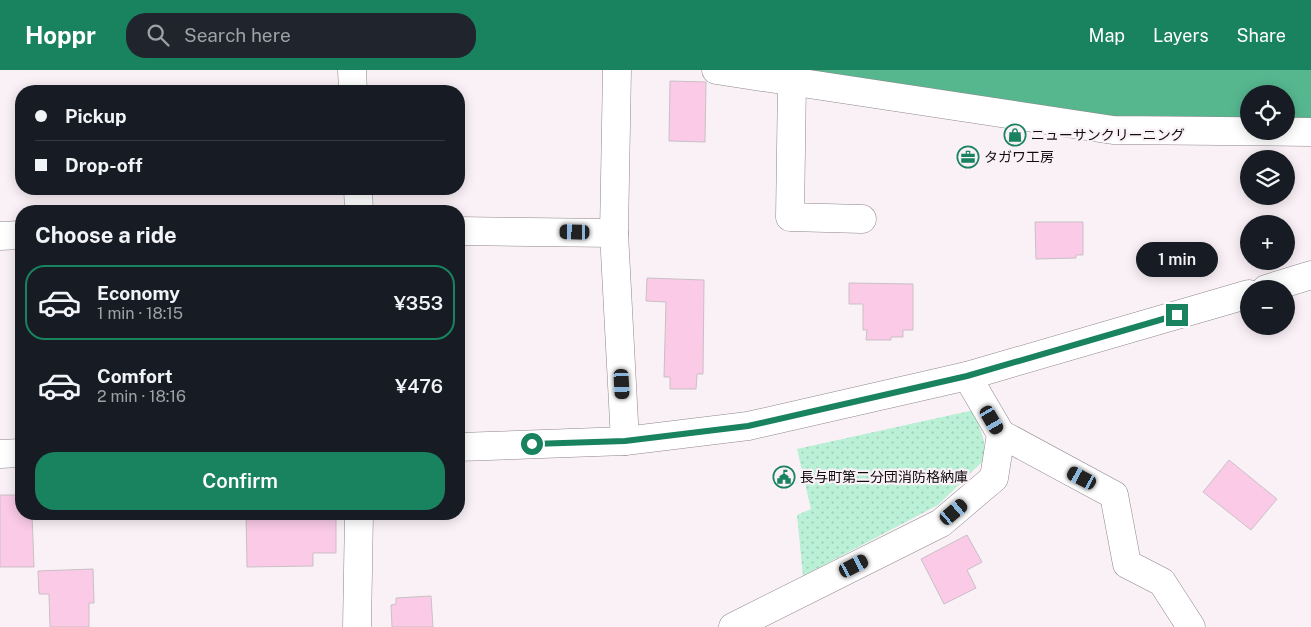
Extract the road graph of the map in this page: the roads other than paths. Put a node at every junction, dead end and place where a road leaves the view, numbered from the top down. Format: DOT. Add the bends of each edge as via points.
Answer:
graph roads {
  1 [pos="352,70"];
  2 [pos="617,70"];
  3 [pos="716,70"];
  4 [pos="792,82"];
  5 [pos="353,85"];
  6 [pos="1311,132"];
  7 [pos="862,218"];
  8 [pos="465,231"];
  9 [pos="614,233"];
  10 [pos="0,236"];
  11 [pos="15,236"];
  12 [pos="1311,275"];
  13 [pos="1295,280"];
  14 [pos="1240,297"];
  15 [pos="967,376"];
  16 [pos="1001,434"];
  17 [pos="625,441"];
  18 [pos="465,446"];
  19 [pos="15,453"];
  20 [pos="0,454"];
  21 [pos="359,520"];
  22 [pos="357,627"];
  23 [pos="733,627"];
  24 [pos="1191,627"];
  1 -- 5 [label="street"];
  2 -- 9 [label="street"];
  3 -- 4 [label="street"];
  4 -- 6 [label="street" via="1114,130"];
  4 -- 7 [label="street" via="790,217"];
  8 -- 9 [label="street"];
  9 -- 17 [label="street"];
  10 -- 11 [label="street"];
  12 -- 13 [label="street"];
  14 -- 15 [label="street"];
  15 -- 16 [label="street"];
  15 -- 17 [label="street" via="748,426"];
  16 -- 23 [label="street" via="994,478 941,523"];
  16 -- 24 [label="street" via="1114,495 1127,564 1162,582"];
  17 -- 18 [label="street"];
  19 -- 20 [label="street"];
  21 -- 22 [label="street"];
}
